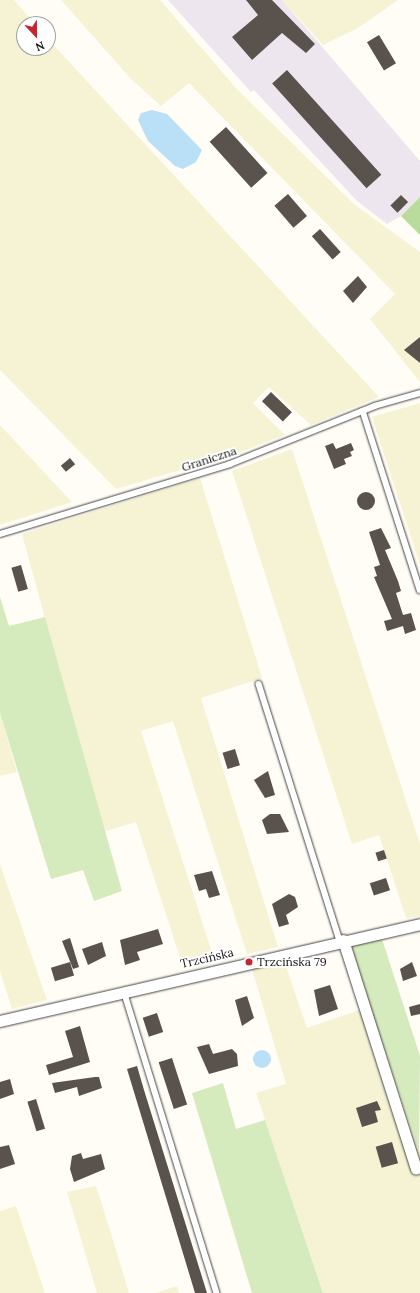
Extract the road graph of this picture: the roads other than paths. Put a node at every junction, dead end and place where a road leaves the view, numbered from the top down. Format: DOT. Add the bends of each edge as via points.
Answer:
graph roads {
  1 [pos="420,393"];
  2 [pos="362,411"];
  3 [pos="0,534"];
  4 [pos="420,590"];
  5 [pos="259,684"];
  6 [pos="420,924"];
  7 [pos="342,940"];
  8 [pos="124,991"];
  9 [pos="0,1021"];
  10 [pos="416,1169"];
  11 [pos="217,1293"];
  1 -- 2 [label="lane, Graniczna"];
  2 -- 3 [label="lane, Graniczna" via="230,464"];
  2 -- 4 [label="lane"];
  5 -- 7 [label="lane"];
  6 -- 7 [label="street, Trzcińska"];
  7 -- 8 [label="street, Trzcińska"];
  7 -- 10 [label="street"];
  8 -- 9 [label="street, Trzcińska"];
  8 -- 11 [label="lane"];
}
